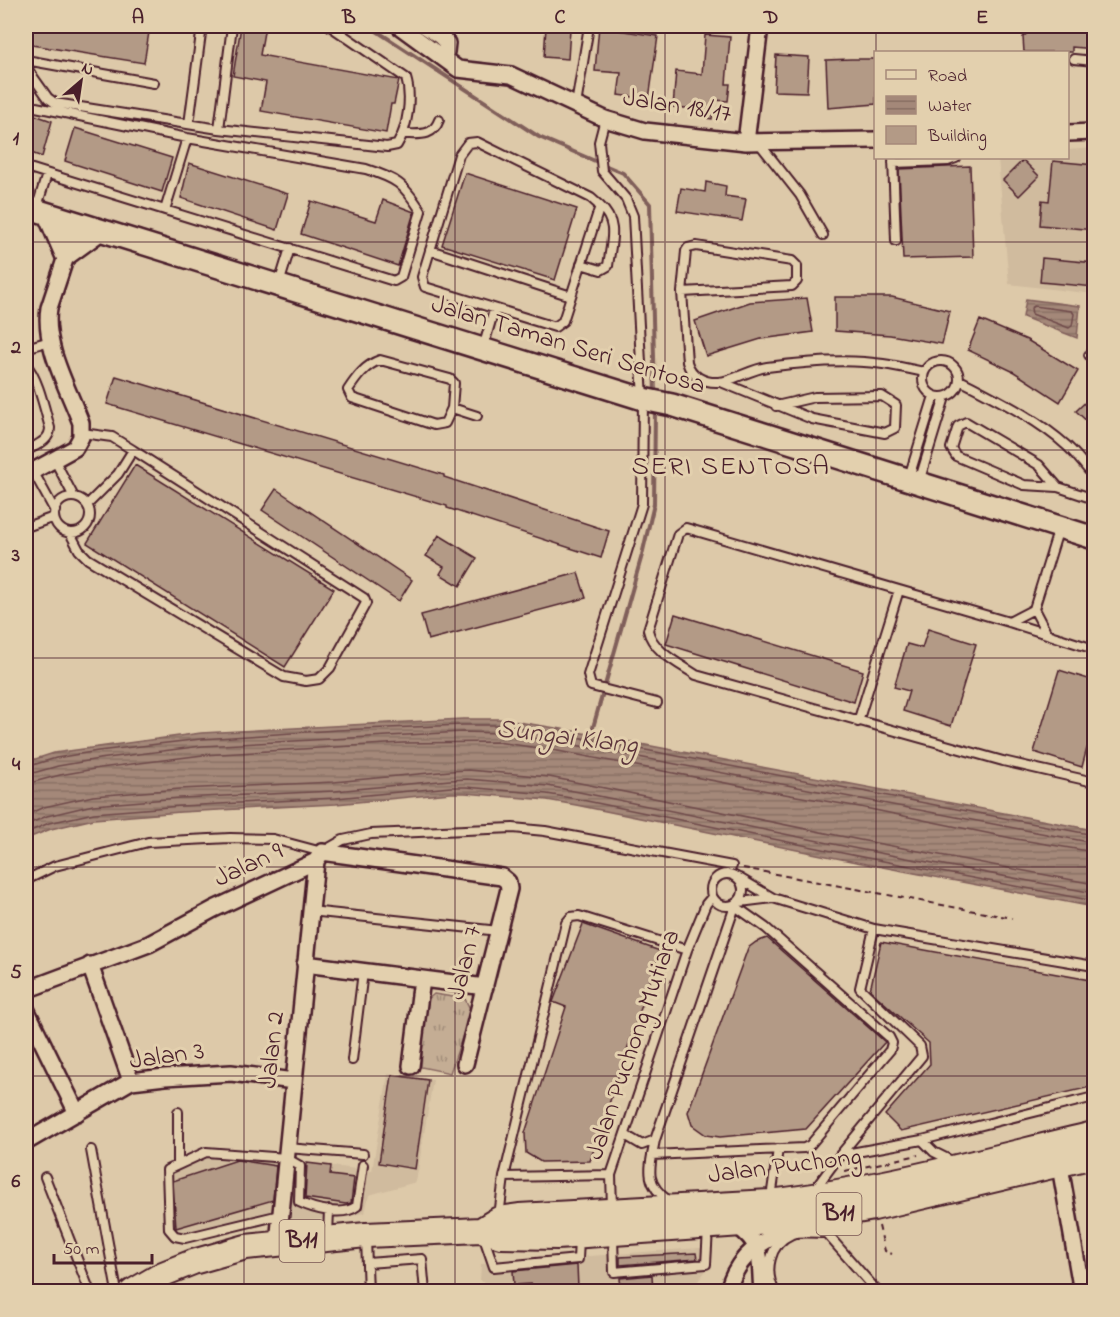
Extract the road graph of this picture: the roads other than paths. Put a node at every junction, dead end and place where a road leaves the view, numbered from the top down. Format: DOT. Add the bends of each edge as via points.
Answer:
graph roads {
  1 [pos="202,26"];
  2 [pos="232,26"];
  3 [pos="330,26"];
  4 [pos="399,26"];
  5 [pos="425,26"];
  6 [pos="589,26"];
  7 [pos="760,26"];
  8 [pos="1074,58"];
  9 [pos="445,59"];
  10 [pos="26,60"];
  11 [pos="1095,61"];
  12 [pos="26,67"];
  13 [pos="154,83"];
  14 [pos="26,105"];
  15 [pos="576,105"];
  16 [pos="605,119"];
  17 [pos="439,120"];
  18 [pos="189,124"];
  19 [pos="219,129"];
  20 [pos="1095,132"];
  21 [pos="404,134"];
  22 [pos="1069,134"];
  23 [pos="187,138"];
  24 [pos="874,140"];
  25 [pos="752,142"];
  26 [pos="953,159"];
  27 [pos="893,160"];
  28 [pos="26,167"];
  29 [pos="47,174"];
  30 [pos="600,206"];
  31 [pos="165,210"];
  32 [pos="37,211"];
  33 [pos="77,223"];
  34 [pos="99,230"];
  35 [pos="823,235"];
  36 [pos="896,241"];
  37 [pos="290,248"];
  38 [pos="430,250"];
  39 [pos="66,254"];
  40 [pos="581,264"];
  41 [pos="278,286"];
  42 [pos="682,292"];
  43 [pos="571,296"];
  44 [pos="494,310"];
  45 [pos="50,341"];
  46 [pos="26,348"];
  47 [pos="482,349"];
  48 [pos="26,365"];
  49 [pos="924,372"];
  50 [pos="960,380"];
  51 [pos="721,382"];
  52 [pos="934,396"];
  53 [pos="945,397"];
  54 [pos="643,399"];
  55 [pos="776,406"];
  56 [pos="452,408"];
  57 [pos="477,416"];
  58 [pos="81,433"];
  59 [pos="133,450"];
  60 [pos="26,451"];
  61 [pos="54,459"];
  62 [pos="29,473"];
  63 [pos="1095,477"];
  64 [pos="913,482"];
  65 [pos="1058,487"];
  66 [pos="74,497"];
  67 [pos="1095,499"];
  68 [pos="87,505"];
  69 [pos="54,514"];
  70 [pos="1060,527"];
  71 [pos="26,528"];
  72 [pos="69,533"];
  73 [pos="1095,538"];
  74 [pos="899,590"];
  75 [pos="1034,609"];
  76 [pos="1009,622"];
  77 [pos="1047,634"];
  78 [pos="1095,649"];
  79 [pos="657,703"];
  80 [pos="858,722"];
  81 [pos="1095,782"];
  82 [pos="319,856"];
  83 [pos="732,866"];
  84 [pos="502,877"];
  85 [pos="739,878"];
  86 [pos="26,880"];
  87 [pos="712,897"];
  88 [pos="773,898"];
  89 [pos="737,904"];
  90 [pos="310,911"];
  91 [pos="874,929"];
  92 [pos="499,931"];
  93 [pos="687,950"];
  94 [pos="305,964"];
  95 [pos="90,965"];
  96 [pos="1095,966"];
  97 [pos="363,972"];
  98 [pos="422,979"];
  99 [pos="485,987"];
  100 [pos="26,990"];
  101 [pos="26,1009"];
  102 [pos="352,1060"];
  103 [pos="465,1064"];
  104 [pos="411,1066"];
  105 [pos="294,1081"];
  106 [pos="131,1082"];
  107 [pos="1095,1097"];
  108 [pos="178,1112"];
  109 [pos="77,1113"];
  110 [pos="1095,1134"];
  111 [pos="625,1136"];
  112 [pos="655,1140"];
  113 [pos="922,1140"];
  114 [pos="26,1142"];
  115 [pos="778,1149"];
  116 [pos="91,1150"];
  117 [pos="286,1153"];
  118 [pos="1058,1153"];
  119 [pos="363,1154"];
  120 [pos="652,1155"];
  121 [pos="840,1155"];
  122 [pos="1095,1156"];
  123 [pos="178,1165"];
  124 [pos="363,1165"];
  125 [pos="961,1165"];
  126 [pos="611,1174"];
  127 [pos="45,1177"];
  128 [pos="504,1177"];
  129 [pos="770,1202"];
  130 [pos="678,1207"];
  131 [pos="329,1210"];
  132 [pos="280,1215"];
  133 [pos="818,1217"];
  134 [pos="612,1222"];
  135 [pos="490,1224"];
  136 [pos="737,1226"];
  137 [pos="709,1227"];
  138 [pos="366,1235"];
  139 [pos="579,1236"];
  140 [pos="328,1238"];
  141 [pos="278,1243"];
  142 [pos="757,1245"];
  143 [pos="367,1263"];
  144 [pos="767,1288"];
  145 [pos="90,1292"];
  146 [pos="117,1292"];
  147 [pos="132,1292"];
  148 [pos="368,1292"];
  149 [pos="425,1292"];
  150 [pos="728,1292"];
  151 [pos="878,1292"];
  152 [pos="1082,1292"];
  1 -- 18 [label="lane"];
  2 -- 19 [label="lane"];
  3 -- 21 [label="lane" via="406,78 409,88"];
  4 -- 9 [label="street, Jalan 18/17"];
  5 -- 9 [label="street" via="447,43"];
  6 -- 15 [label="lane"];
  7 -- 25 [label="street"];
  8 -- 11 [label="lane"];
  9 -- 15 [label="street, Jalan 18/17" via="458,69 511,75"];
  10 -- 13 [label="lane"];
  12 -- 18 [label="lane" via="54,103"];
  14 -- 23 [label="lane"];
  15 -- 16 [label="street, Jalan 18/17"];
  16 -- 25 [label="street, Jalan 18/17" via="653,132"];
  16 -- 54 [label="lane" via="599,150 602,171 626,200 633,216"];
  17 -- 21 [label="lane" via="429,133"];
  18 -- 19 [label="lane"];
  19 -- 21 [label="lane" via="387,147 397,145"];
  20 -- 22 [label="street"];
  23 -- 31 [label="lane"];
  23 -- 37 [label="lane" via="366,169 394,178 421,211 400,276 394,281"];
  24 -- 25 [label="street, Jalan 18/17"];
  25 -- 35 [label="lane" via="800,195"];
  26 -- 27 [label="lane"];
  27 -- 36 [label="lane"];
  28 -- 29 [label="lane"];
  29 -- 31 [label="lane"];
  29 -- 32 [label="lane"];
  30 -- 38 [label="lane" via="477,142 468,143 459,155"];
  30 -- 40 [label="lane"];
  30 -- 40 [label="lane" via="613,223 608,266 601,270"];
  31 -- 37 [label="lane"];
  32 -- 33 [label="main road, Jalan Taman Seri Sentosa"];
  32 -- 39 [label="main road"];
  33 -- 34 [label="main road, Jalan Taman Seri Sentosa"];
  33 -- 39 [label="street"];
  34 -- 39 [label="main road"];
  34 -- 41 [label="main road, Jalan Taman Seri Sentosa"];
  37 -- 41 [label="lane"];
  38 -- 43 [label="lane"];
  38 -- 44 [label="lane" via="422,277 425,287"];
  39 -- 45 [label="street" via="49,308"];
  40 -- 43 [label="lane"];
  41 -- 47 [label="main road, Jalan Taman Seri Sentosa"];
  42 -- 42 [label="lane" via="686,251 696,246 792,261 797,266 797,281 792,286"];
  42 -- 51 [label="lane" via="689,370 706,381"];
  43 -- 44 [label="lane" via="563,321 555,327"];
  44 -- 47 [label="lane"];
  45 -- 46 [label="lane"];
  45 -- 58 [label="street" via="81,423"];
  47 -- 54 [label="main road, Jalan Taman Seri Sentosa"];
  48 -- 60 [label="lane" via="36,382 50,428 46,439"];
  49 -- 50 [label="lane" via="933,362 943,360 955,366"];
  49 -- 51 [label="lane" via="881,363 795,364 756,369"];
  49 -- 52 [label="lane" via="925,387"];
  50 -- 53 [label="lane" via="954,392"];
  50 -- 63 [label="lane" via="1050,433"];
  51 -- 55 [label="lane"];
  52 -- 53 [label="lane"];
  52 -- 64 [label="lane"];
  53 -- 64 [label="lane"];
  54 -- 64 [label="main road, Jalan Taman Seri Sentosa"];
  54 -- 79 [label="lane" via="642,504 588,675 591,686"];
  55 -- 55 [label="lane" via="812,419 885,434 895,428 896,405 882,396 815,397"];
  56 -- 56 [label="lane" via="445,423 434,424 352,398 348,390 356,378 380,360 450,379 454,383"];
  56 -- 57 [label="lane"];
  58 -- 59 [label="lane" via="112,437"];
  58 -- 61 [label="street" via="75,448"];
  59 -- 68 [label="lane" via="118,474"];
  59 -- 72 [label="lane" via="364,598 363,611 330,668 319,679 284,677 88,559"];
  61 -- 62 [label="street"];
  61 -- 66 [label="lane"];
  62 -- 69 [label="lane"];
  64 -- 70 [label="main road, Jalan Taman Seri Sentosa"];
  65 -- 65 [label="lane" via="1024,485 956,456 951,448 958,426 966,422 1039,465"];
  65 -- 67 [label="lane"];
  66 -- 68 [label="lane"];
  66 -- 69 [label="lane" via="61,501"];
  68 -- 72 [label="lane" via="90,516 86,527"];
  69 -- 71 [label="lane"];
  69 -- 72 [label="lane" via="59,527"];
  70 -- 73 [label="main road, Jalan Taman Seri Sentosa"];
  70 -- 75 [label="lane"];
  74 -- 76 [label="lane"];
  74 -- 80 [label="lane"];
  74 -- 80 [label="lane" via="686,528 678,534 648,630 657,647 696,675"];
  75 -- 76 [label="lane"];
  75 -- 77 [label="lane"];
  76 -- 77 [label="lane"];
  77 -- 78 [label="lane"];
  80 -- 81 [label="lane"];
  82 -- 83 [label="lane" via="343,840 371,834 513,828"];
  82 -- 84 [label="street, Jalan 9"];
  82 -- 86 [label="lane" via="273,839 148,842 55,866"];
  82 -- 90 [label="street, Jalan 2"];
  82 -- 95 [label="street, Jalan 9" via="150,944"];
  84 -- 92 [label="street, Jalan 7" via="509,889"];
  85 -- 87 [label="lane" via="727,874 715,879"];
  85 -- 88 [label="lane"];
  85 -- 89 [label="lane" via="744,890"];
  87 -- 89 [label="lane" via="722,906"];
  87 -- 93 [label="lane, Jalan Puchong Mutiara"];
  88 -- 89 [label="lane"];
  88 -- 91 [label="lane"];
  89 -- 112 [label="lane, Jalan Puchong Mutiara"];
  89 -- 115 [label="lane" via="892,1043 810,1145"];
  90 -- 92 [label="lane"];
  90 -- 94 [label="street, Jalan 2"];
  91 -- 96 [label="lane"];
  91 -- 121 [label="lane" via="860,988 920,1046 922,1056"];
  92 -- 99 [label="street, Jalan 7"];
  93 -- 111 [label="lane, Jalan Puchong Mutiara"];
  93 -- 128 [label="lane" via="579,916 566,923"];
  94 -- 97 [label="street"];
  94 -- 105 [label="street, Jalan 2"];
  95 -- 100 [label="street, Jalan 9"];
  95 -- 106 [label="street"];
  97 -- 98 [label="street"];
  97 -- 102 [label="lane"];
  98 -- 99 [label="street"];
  98 -- 104 [label="street"];
  99 -- 103 [label="street, Jalan 7"];
  101 -- 109 [label="street"];
  105 -- 106 [label="street, Jalan 3" via="231,1073"];
  105 -- 117 [label="street, Jalan 2"];
  106 -- 109 [label="street, Jalan 3"];
  107 -- 113 [label="lane"];
  108 -- 123 [label="lane"];
  109 -- 114 [label="street, Jalan 3"];
  110 -- 118 [label="main road, Jalan Puchong / B11"];
  111 -- 112 [label="lane" via="642,1145"];
  111 -- 126 [label="lane, Jalan Puchong Mutiara"];
  112 -- 120 [label="lane, Jalan Puchong Mutiara"];
  113 -- 121 [label="lane"];
  113 -- 125 [label="lane" via="934,1152"];
  115 -- 120 [label="lane"];
  115 -- 129 [label="lane"];
  116 -- 146 [label="lane"];
  117 -- 119 [label="lane"];
  117 -- 123 [label="lane" via="206,1152"];
  117 -- 131 [label="lane" via="300,1166 299,1202"];
  117 -- 132 [label="street, Jalan 2"];
  118 -- 122 [label="main road, Jalan Puchong / B11"];
  118 -- 125 [label="main road, Jalan Puchong / B11"];
  118 -- 133 [label="main road, Jalan Puchong / B11" via="874,1208"];
  118 -- 152 [label="street"];
  120 -- 130 [label="lane, Jalan Puchong Mutiara" via="651,1183"];
  121 -- 133 [label="lane"];
  123 -- 132 [label="lane" via="167,1170 169,1229 175,1236 185,1238"];
  124 -- 131 [label="lane" via="357,1206 351,1210"];
  125 -- 133 [label="main road, Jalan Puchong / B11" via="870,1186"];
  126 -- 128 [label="lane"];
  126 -- 134 [label="lane, Jalan Puchong Mutiara"];
  127 -- 145 [label="lane"];
  128 -- 135 [label="lane"];
  129 -- 130 [label="main road, Jalan Puchong / B11"];
  129 -- 133 [label="main road, Jalan Puchong / B11"];
  130 -- 134 [label="main road, Jalan Puchong / B11"];
  131 -- 140 [label="lane"];
  132 -- 141 [label="street, Jalan 2"];
  133 -- 136 [label="main road, Jalan Puchong / B11"];
  133 -- 142 [label="street"];
  133 -- 144 [label="lane" via="777,1244 769,1263"];
  133 -- 151 [label="lane"];
  134 -- 135 [label="main road, Jalan Puchong / B11"];
  134 -- 137 [label="main road, Jalan Puchong / B11"];
  134 -- 137 [label="lane, Jalan Puchong Mutiara" via="614,1272 706,1264"];
  134 -- 139 [label="main road, Jalan Puchong / B11"];
  135 -- 138 [label="main road, Jalan Puchong / B11"];
  135 -- 139 [label="main road, Jalan Puchong / B11" via="501,1236"];
  135 -- 139 [label="lane" via="494,1267 578,1259"];
  136 -- 137 [label="main road, Jalan Puchong / B11"];
  136 -- 142 [label="street"];
  138 -- 140 [label="main road, Jalan Puchong / B11"];
  138 -- 143 [label="lane"];
  140 -- 141 [label="main road, Jalan Puchong / B11"];
  141 -- 147 [label="main road, Jalan Puchong / B11" via="246,1247 193,1262"];
  142 -- 144 [label="street"];
  142 -- 150 [label="street" via="740,1261"];
  143 -- 148 [label="lane"];
  143 -- 149 [label="lane" via="422,1259"];
}
